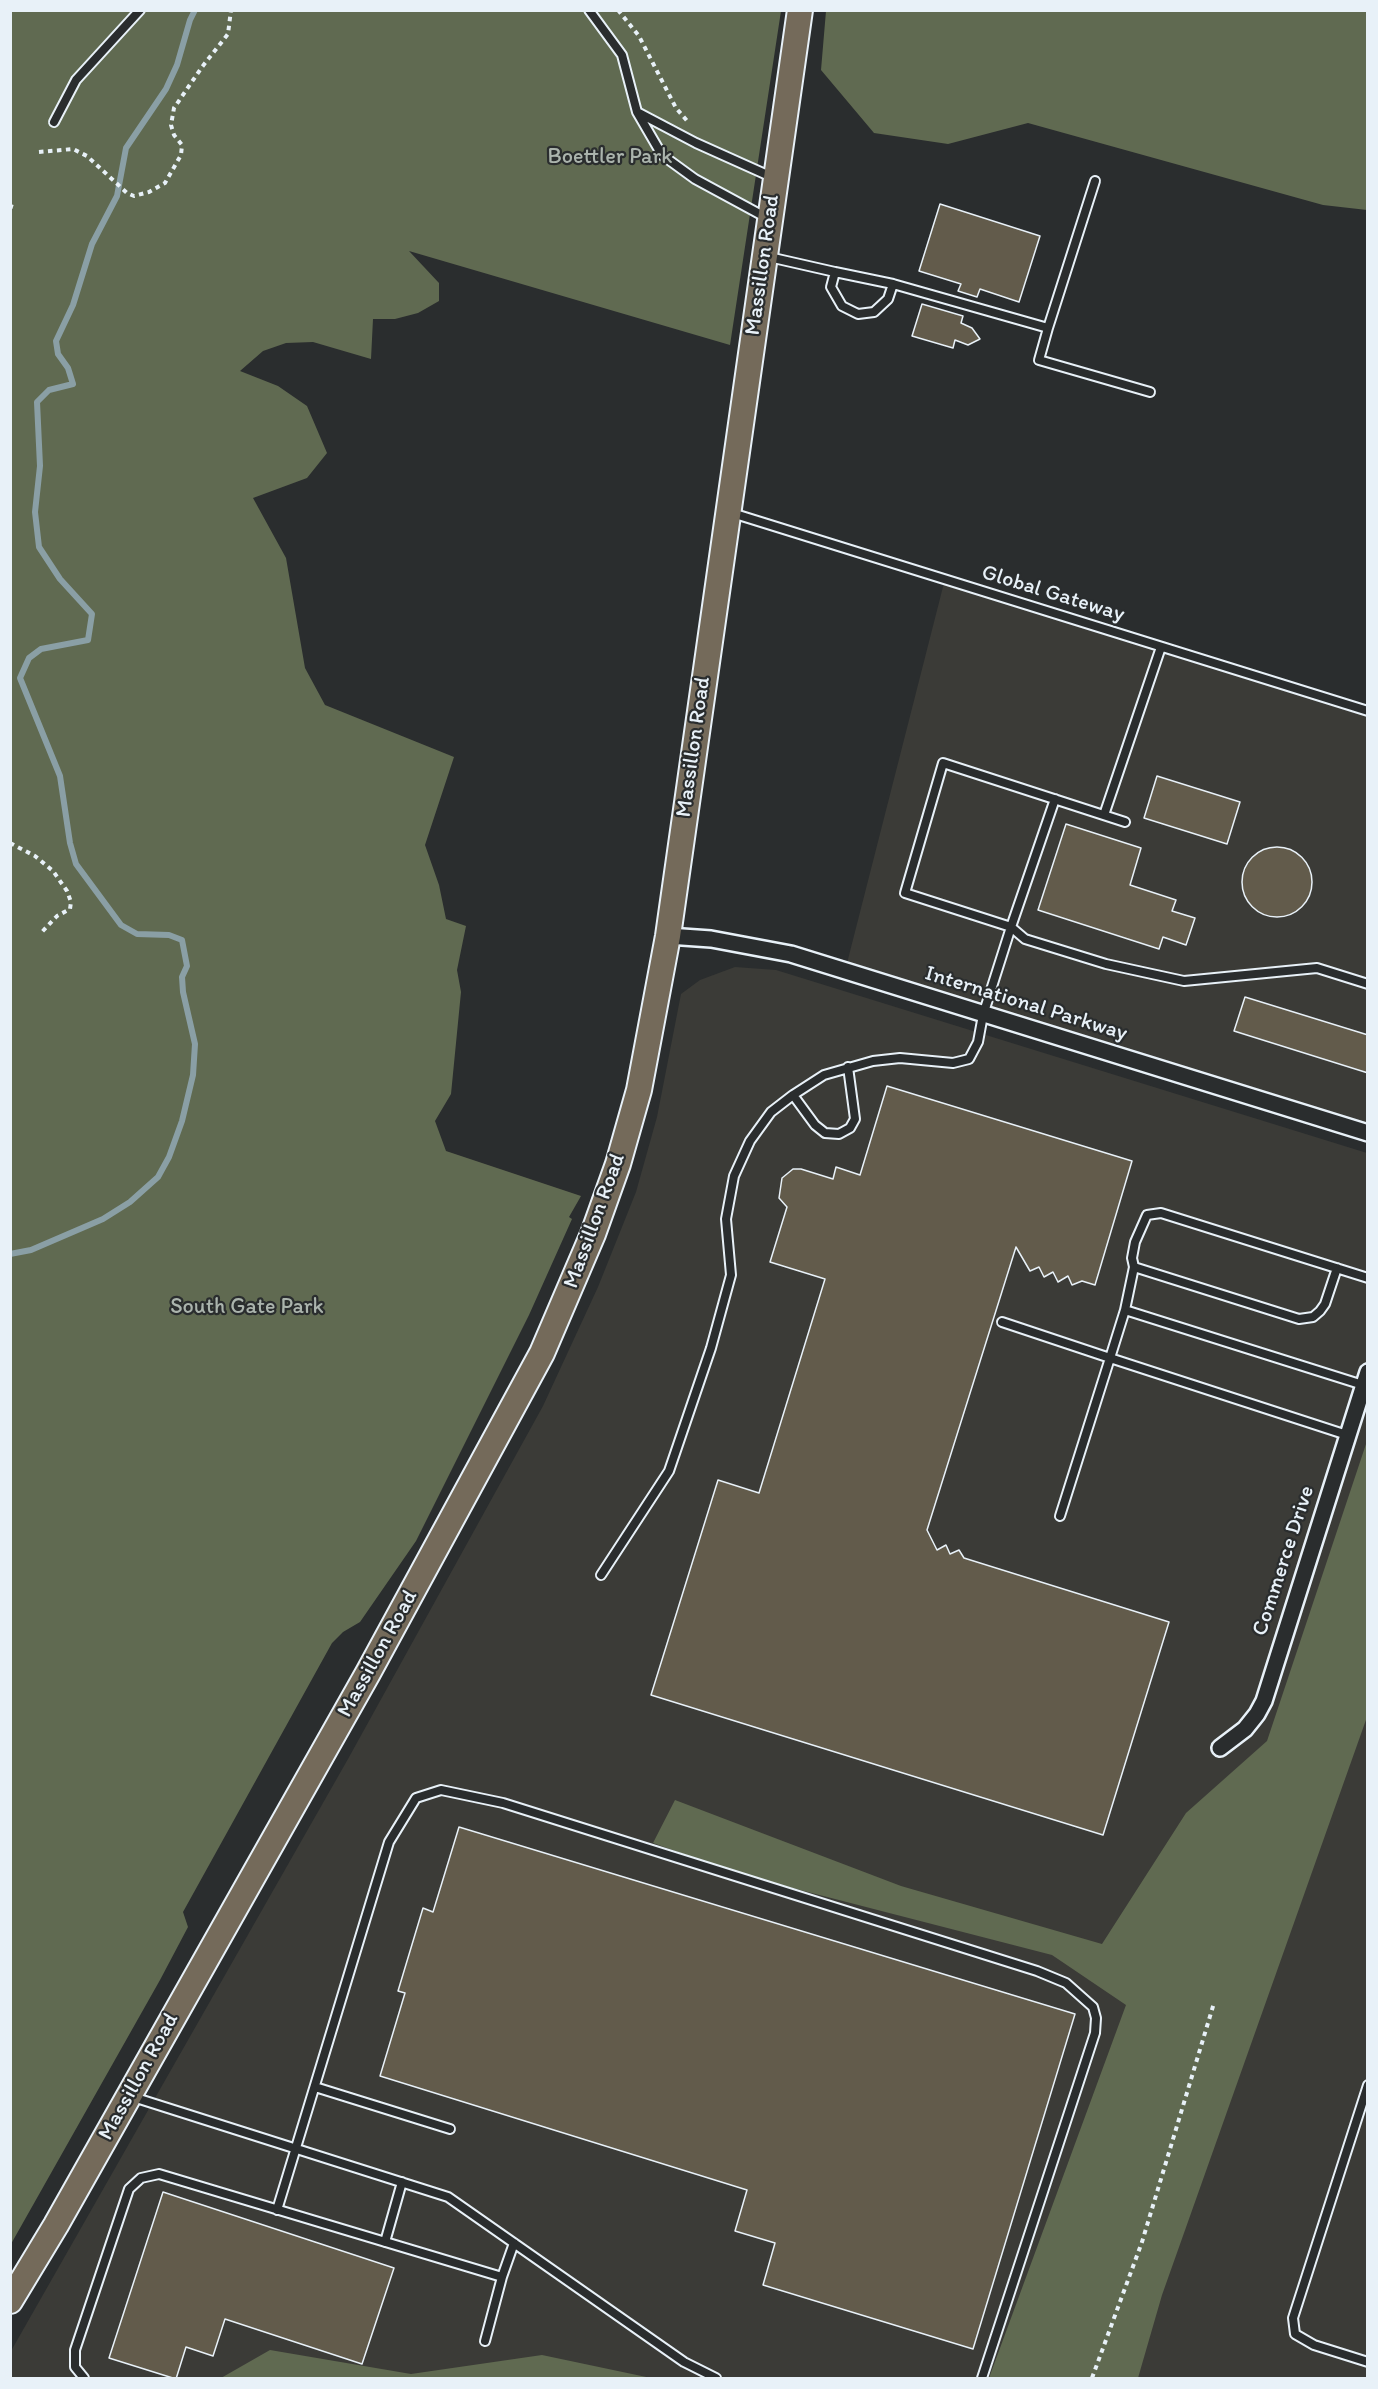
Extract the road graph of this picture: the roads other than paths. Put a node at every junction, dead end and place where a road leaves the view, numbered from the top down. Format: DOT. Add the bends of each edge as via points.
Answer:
graph roads {
  1 [pos="140,10"];
  2 [pos="589,10"];
  3 [pos="800,10"];
  4 [pos="637,112"];
  5 [pos="54,122"];
  6 [pos="775,179"];
  7 [pos="1095,181"];
  8 [pos="770,220"];
  9 [pos="764,256"];
  10 [pos="835,272"];
  11 [pos="893,284"];
  12 [pos="1048,328"];
  13 [pos="1150,392"];
  14 [pos="728,512"];
  15 [pos="1161,647"];
  16 [pos="1368,711"];
  17 [pos="1055,799"];
  18 [pos="1104,815"];
  19 [pos="1125,822"];
  20 [pos="1011,927"];
  21 [pos="668,936"];
  22 [pos="1368,984"];
  23 [pos="983,1015"];
  24 [pos="848,1067"];
  25 [pos="792,1095"];
  26 [pos="1368,1133"];
  27 [pos="1134,1267"];
  28 [pos="1336,1268"];
  29 [pos="1368,1278"];
  30 [pos="1125,1310"];
  31 [pos="1002,1322"];
  32 [pos="1110,1358"];
  33 [pos="1365,1378"];
  34 [pos="1347,1436"];
  35 [pos="1060,1516"];
  36 [pos="601,1575"];
  37 [pos="1220,1748"];
  38 [pos="1368,2085"];
  39 [pos="315,2086"];
  40 [pos="128,2095"];
  41 [pos="450,2129"];
  42 [pos="297,2149"];
  43 [pos="402,2182"];
  44 [pos="277,2210"];
  45 [pos="385,2242"];
  46 [pos="514,2243"];
  47 [pos="502,2277"];
  48 [pos="10,2301"];
  49 [pos="485,2341"];
  50 [pos="1368,2362"];
  51 [pos="84,2379"];
  52 [pos="716,2379"];
  53 [pos="982,2379"];
  1 -- 5 [label="lane" via="76,80"];
  2 -- 4 [label="lane" via="622,55"];
  3 -- 6 [label="main road, Massillon Road"];
  4 -- 6 [label="lane"];
  4 -- 8 [label="lane" via="662,155 695,179"];
  6 -- 8 [label="main road, Massillon Road"];
  7 -- 12 [label="lane"];
  8 -- 9 [label="main road, Massillon Road"];
  9 -- 10 [label="lane"];
  9 -- 14 [label="main road, Massillon Road"];
  10 -- 11 [label="lane"];
  10 -- 11 [label="lane" via="831,288 842,306 858,314 873,312 888,299"];
  11 -- 12 [label="lane"];
  12 -- 13 [label="lane" via="1039,360"];
  14 -- 15 [label="lane, Global Gateway"];
  14 -- 21 [label="main road, Massillon Road"];
  15 -- 16 [label="lane, Global Gateway"];
  15 -- 18 [label="lane"];
  17 -- 18 [label="lane"];
  17 -- 20 [label="lane"];
  17 -- 20 [label="lane" via="943,764 905,893"];
  18 -- 19 [label="lane"];
  20 -- 22 [label="lane" via="1025,939 1106,964 1184,981 1317,968"];
  20 -- 23 [label="lane"];
  21 -- 23 [label="street, International Parkway" via="711,939 791,954"];
  21 -- 40 [label="main road, Massillon Road" via="643,1070 618,1164 542,1353 400,1614"];
  23 -- 24 [label="lane" via="978,1042 969,1059 953,1063 900,1058"];
  23 -- 26 [label="street, International Parkway"];
  24 -- 25 [label="lane" via="824,1075"];
  24 -- 25 [label="lane" via="855,1119 850,1128 839,1134 825,1133 815,1125"];
  25 -- 36 [label="lane" via="771,1112 757,1131 734,1176 726,1219 731,1275 669,1471"];
  27 -- 28 [label="lane" via="1299,1318 1313,1317 1320,1311"];
  27 -- 28 [label="lane" via="1133,1250 1140,1226 1147,1215 1161,1213"];
  27 -- 30 [label="lane"];
  28 -- 29 [label="lane"];
  30 -- 32 [label="lane"];
  30 -- 33 [label="lane"];
  31 -- 32 [label="lane"];
  32 -- 34 [label="lane"];
  32 -- 35 [label="lane"];
  33 -- 34 [label="street, Commerce Drive"];
  34 -- 37 [label="street, Commerce Drive" via="1264,1701 1245,1729"];
  38 -- 50 [label="lane" via="1293,2318 1295,2334 1314,2345"];
  39 -- 41 [label="lane"];
  39 -- 42 [label="lane"];
  39 -- 53 [label="lane" via="389,1842 416,1798 441,1790 503,1803 1066,1983 1093,2007 1095,2033"];
  40 -- 42 [label="lane"];
  40 -- 48 [label="main road, Massillon Road"];
  42 -- 43 [label="lane"];
  42 -- 44 [label="lane"];
  43 -- 45 [label="lane"];
  43 -- 46 [label="lane" via="448,2197"];
  44 -- 45 [label="lane"];
  44 -- 51 [label="lane" via="159,2174 141,2178 129,2189 75,2350 75,2367"];
  45 -- 47 [label="lane"];
  46 -- 47 [label="lane"];
  46 -- 52 [label="lane"];
  47 -- 49 [label="lane"];
}
